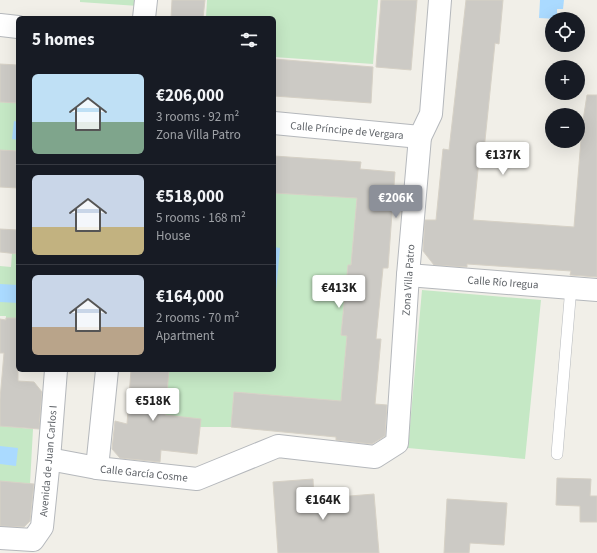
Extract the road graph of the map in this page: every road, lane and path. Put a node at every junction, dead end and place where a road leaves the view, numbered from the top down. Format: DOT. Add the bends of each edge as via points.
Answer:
graph roads {
  1 [pos="146,0"];
  2 [pos="440,0"];
  3 [pos="144,16"];
  4 [pos="0,25"];
  5 [pos="16,27"];
  6 [pos="276,123"];
  7 [pos="420,137"];
  8 [pos="408,275"];
  9 [pos="571,287"];
  10 [pos="597,290"];
  11 [pos="56,372"];
  12 [pos="107,372"];
  13 [pos="397,443"];
  14 [pos="557,454"];
  15 [pos="49,459"];
  16 [pos="97,468"];
  17 [pos="0,538"];
  1 -- 3 [label="street"];
  2 -- 7 [label="street, Zona Villa Patro" via="431,114"];
  4 -- 5 [label="street"];
  6 -- 7 [label="street, Calle Príncipe de Vergara"];
  7 -- 8 [label="street, Zona Villa Patro"];
  8 -- 9 [label="street, Calle Río Iregua"];
  8 -- 13 [label="street, Zona Villa Patro"];
  9 -- 10 [label="street, Calle Río Iregua"];
  9 -- 14 [label="lane"];
  11 -- 15 [label="street, Avenida de Juan Carlos I"];
  12 -- 16 [label="street"];
  13 -- 16 [label="street, Calle García Cosme" via="375,458 278,446 197,478"];
  15 -- 16 [label="street, Calle García Cosme"];
  15 -- 17 [label="street, Avenida de Juan Carlos I" via="42,526 33,540"];
}
